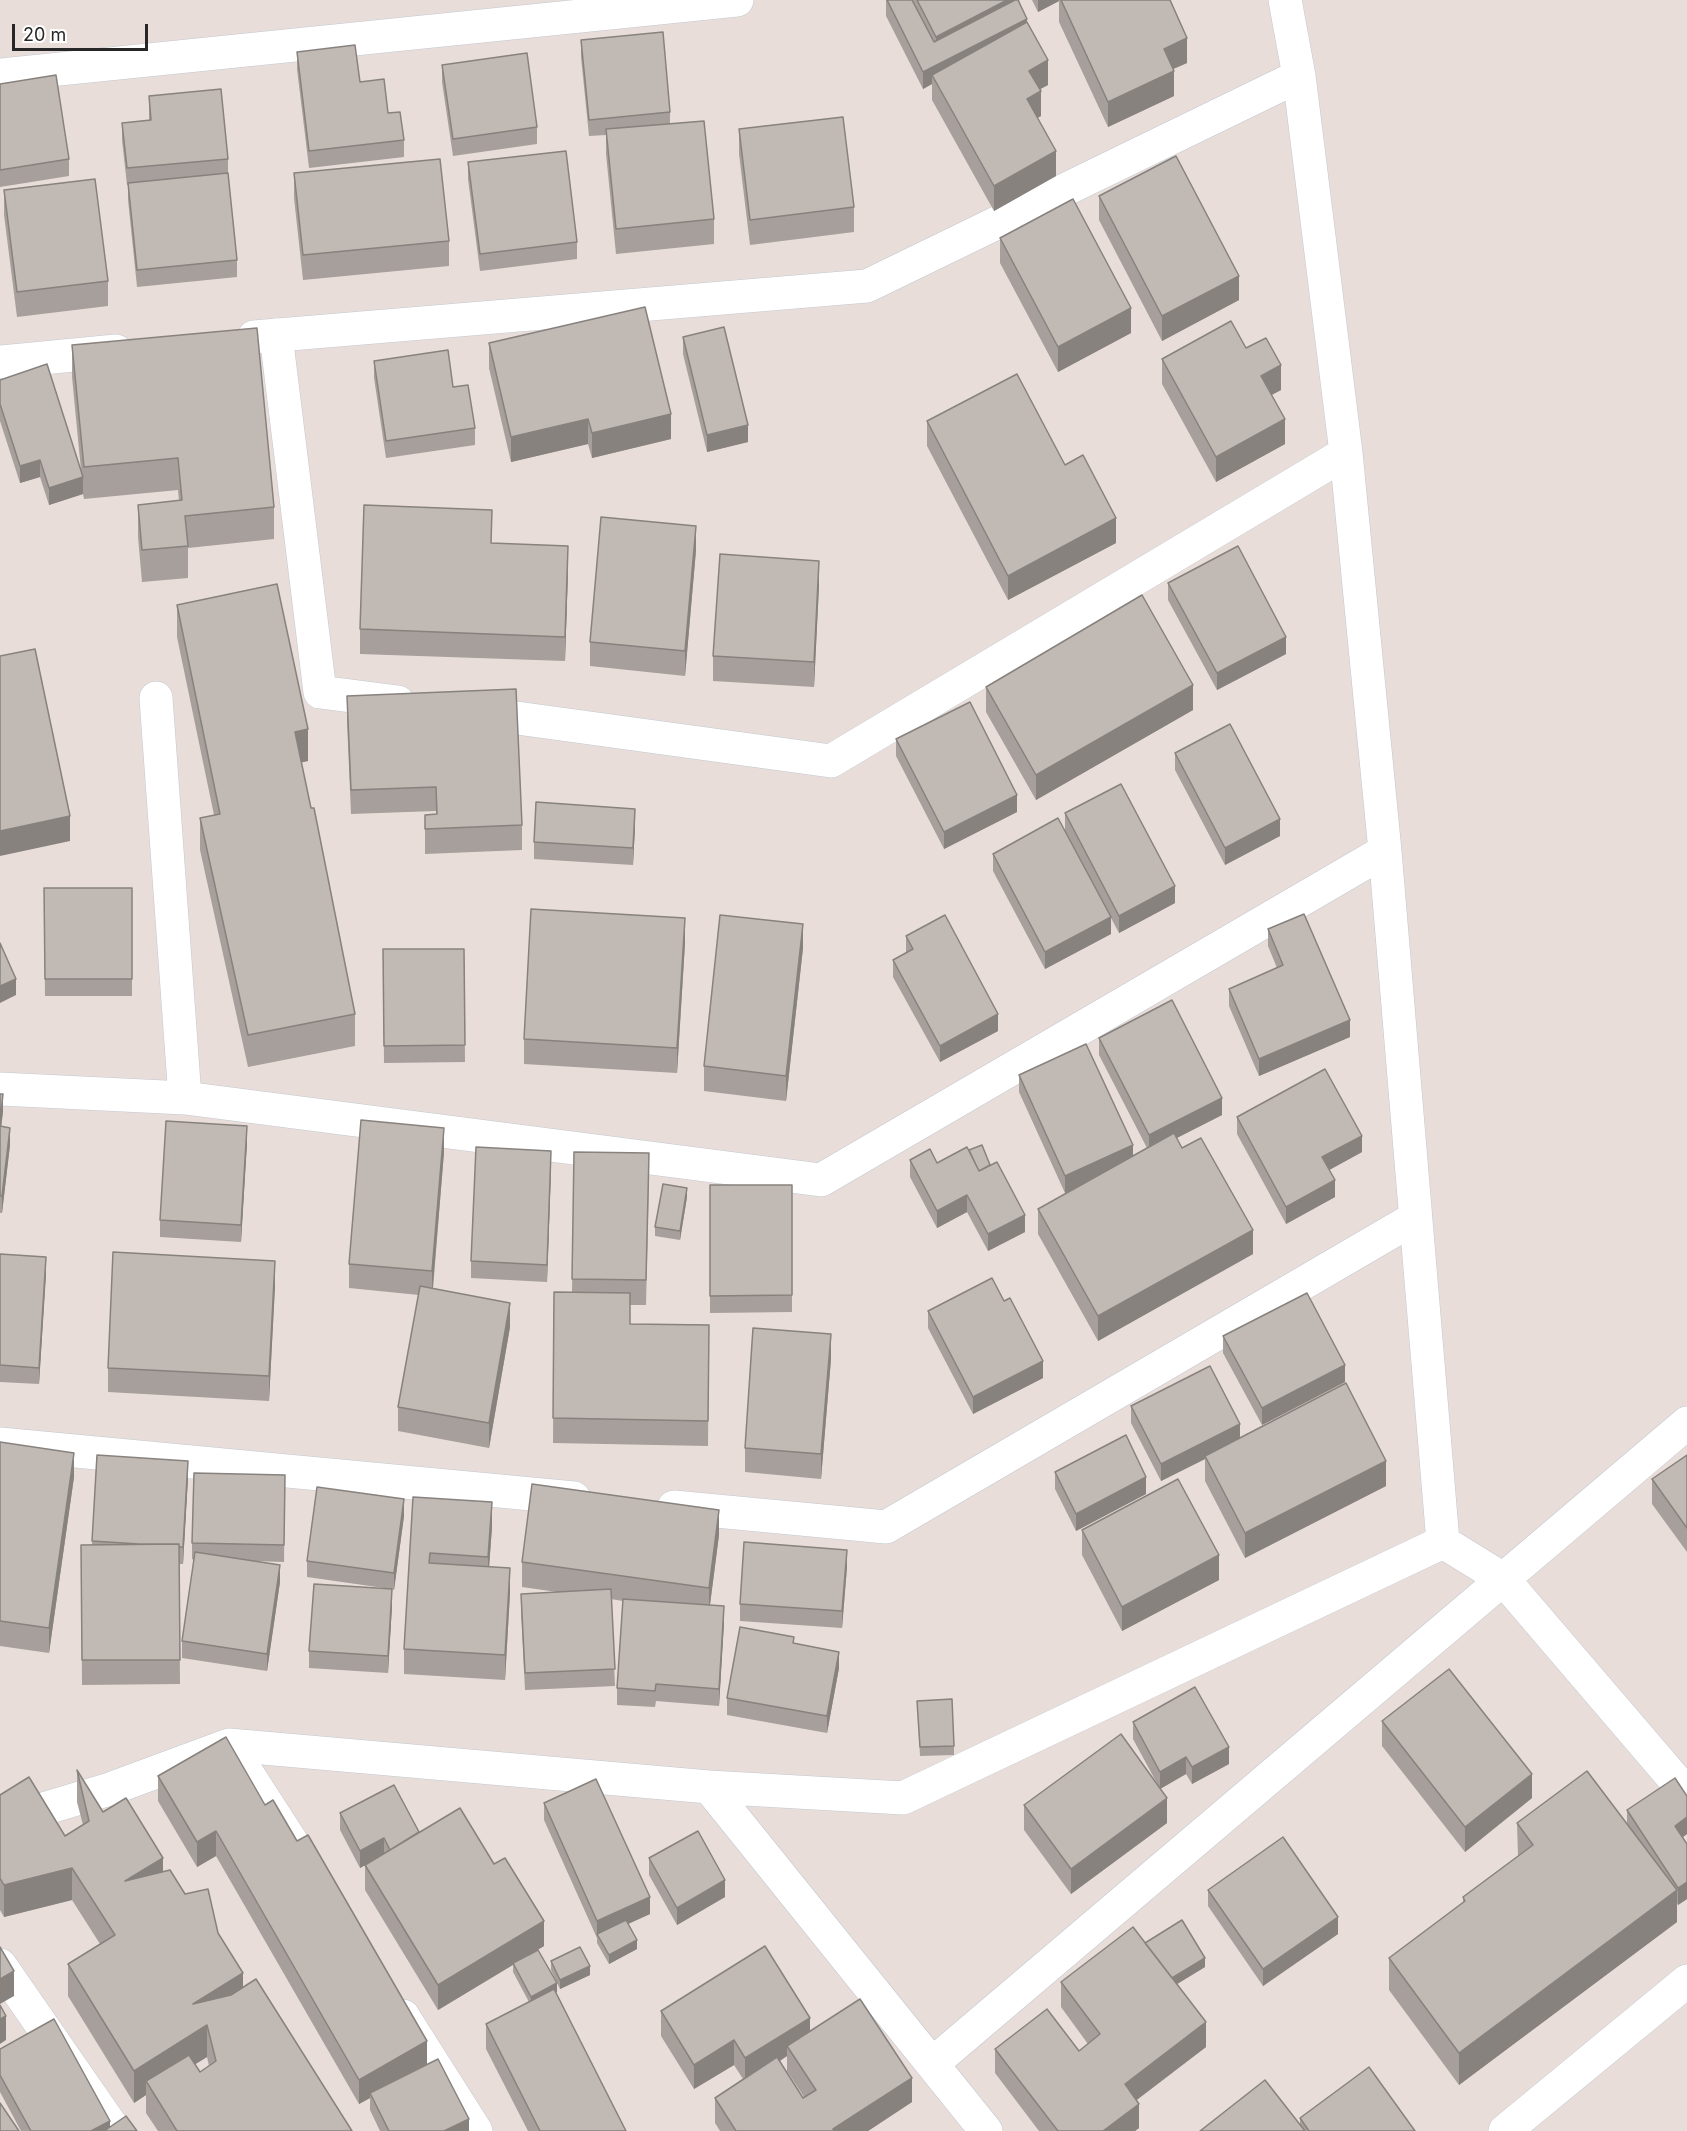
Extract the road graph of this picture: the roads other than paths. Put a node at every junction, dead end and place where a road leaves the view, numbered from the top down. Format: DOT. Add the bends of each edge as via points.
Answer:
graph roads {
  1 [pos="738,0"];
  2 [pos="1285,0"];
  3 [pos="0,75"];
  4 [pos="1299,76"];
  5 [pos="276,335"];
  6 [pos="219,341"];
  7 [pos="150,348"];
  8 [pos="0,362"];
  9 [pos="1346,453"];
  10 [pos="156,698"];
  11 [pos="1385,851"];
  12 [pos="0,1089"];
  13 [pos="185,1098"];
  14 [pos="1415,1218"];
  15 [pos="1687,1423"];
  16 [pos="0,1444"];
  17 [pos="602,1500"];
  18 [pos="650,1505"];
  19 [pos="1443,1542"];
  20 [pos="1503,1579"];
  21 [pos="230,1745"];
  22 [pos="710,1787"];
  23 [pos="110,1789"];
  24 [pos="1687,1794"];
  25 [pos="130,1819"];
  26 [pos="0,1822"];
  27 [pos="305,1864"];
  28 [pos="0,1965"];
  29 [pos="1687,1981"];
  30 [pos="387,1993"];
  31 [pos="932,2064"];
  32 [pos="983,2130"];
  33 [pos="115,2131"];
  34 [pos="476,2131"];
  35 [pos="1505,2131"];
  1 -- 3 [label="street"];
  2 -- 4 [label="street"];
  4 -- 5 [label="street" via="867,286"];
  4 -- 9 [label="street"];
  5 -- 6 [label="street"];
  5 -- 9 [label="street" via="320,692 831,761"];
  7 -- 8 [label="street"];
  9 -- 11 [label="street"];
  10 -- 13 [label="street"];
  11 -- 13 [label="street" via="821,1180"];
  11 -- 14 [label="street"];
  12 -- 13 [label="street"];
  14 -- 18 [label="street" via="886,1527"];
  14 -- 19 [label="street"];
  15 -- 20 [label="street"];
  16 -- 17 [label="street"];
  19 -- 20 [label="street"];
  19 -- 22 [label="street" via="903,1798"];
  20 -- 24 [label="street"];
  20 -- 31 [label="street"];
  21 -- 22 [label="street"];
  21 -- 23 [label="street"];
  21 -- 27 [label="street"];
  22 -- 31 [label="street"];
  23 -- 25 [label="street"];
  23 -- 26 [label="street"];
  28 -- 33 [label="street"];
  29 -- 35 [label="street"];
  30 -- 34 [label="street"];
  31 -- 32 [label="street"];
}
